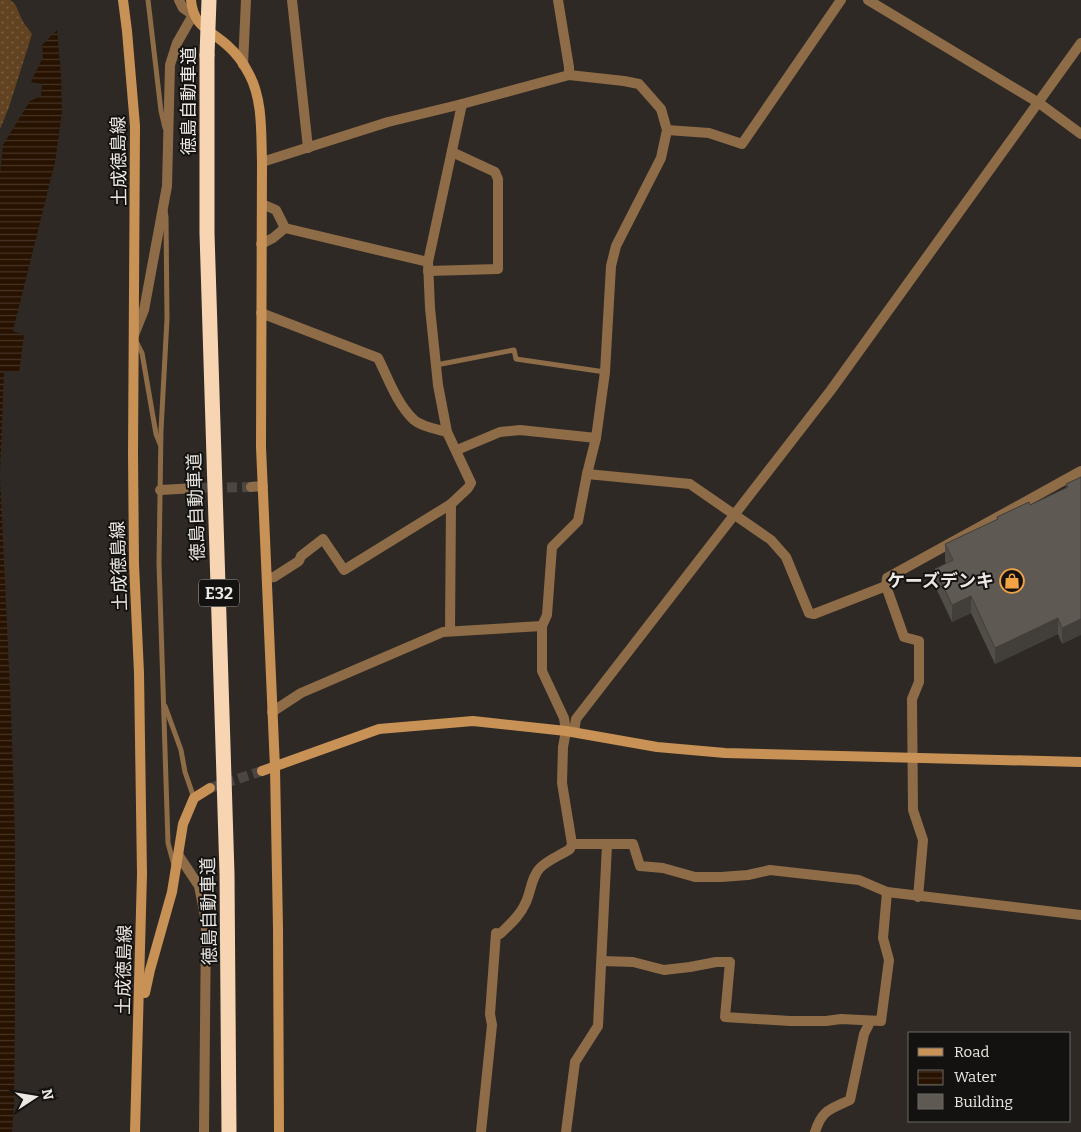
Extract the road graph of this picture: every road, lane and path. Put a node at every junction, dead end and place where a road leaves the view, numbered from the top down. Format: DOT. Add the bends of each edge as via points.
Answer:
graph roads {
  1 [pos="123,0"];
  2 [pos="148,0"];
  3 [pos="179,0"];
  4 [pos="191,0"];
  5 [pos="209,0"];
  6 [pos="246,0"];
  7 [pos="292,0"];
  8 [pos="558,0"];
  9 [pos="841,0"];
  10 [pos="868,0"];
  11 [pos="193,15"];
  12 [pos="1081,43"];
  13 [pos="244,64"];
  14 [pos="569,75"];
  15 [pos="462,104"];
  16 [pos="1039,104"];
  17 [pos="666,130"];
  18 [pos="1081,134"];
  19 [pos="168,139"];
  20 [pos="308,148"];
  21 [pos="452,152"];
  22 [pos="262,162"];
  23 [pos="163,202"];
  24 [pos="262,204"];
  25 [pos="285,228"];
  26 [pos="261,244"];
  27 [pos="428,267"];
  28 [pos="261,313"];
  29 [pos="134,336"];
  30 [pos="436,366"];
  31 [pos="605,372"];
  32 [pos="447,432"];
  33 [pos="596,438"];
  34 [pos="161,447"];
  35 [pos="457,450"];
  36 [pos="1081,471"];
  37 [pos="587,474"];
  38 [pos="263,486"];
  39 [pos="251,487"];
  40 [pos="197,488"];
  41 [pos="160,490"];
  42 [pos="451,504"];
  43 [pos="734,514"];
  44 [pos="267,578"];
  45 [pos="886,586"];
  46 [pos="542,626"];
  47 [pos="450,631"];
  48 [pos="163,701"];
  49 [pos="272,712"];
  50 [pos="570,731"];
  51 [pos="912,758"];
  52 [pos="1081,762"];
  53 [pos="275,768"];
  54 [pos="262,771"];
  55 [pos="210,788"];
  56 [pos="194,798"];
  57 [pos="572,844"];
  58 [pos="607,845"];
  59 [pos="179,856"];
  60 [pos="176,873"];
  61 [pos="887,892"];
  62 [pos="918,897"];
  63 [pos="1081,915"];
  64 [pos="602,961"];
  65 [pos="140,1016"];
  66 [pos="870,1022"];
  67 [pos="135,1132"];
  68 [pos="204,1132"];
  69 [pos="229,1132"];
  70 [pos="278,1132"];
  71 [pos="481,1132"];
  72 [pos="566,1132"];
  73 [pos="815,1132"];
  1 -- 29 [label="street, 土成徳島線" via="136,126"];
  2 -- 19 [label="lane" via="161,111"];
  3 -- 11 [label="street" via="183,8"];
  4 -- 11 [label="street"];
  5 -- 69 [label="highway, 徳島自動車道 / E32, bridge" via="207,233 227,874"];
  6 -- 13 [label="street"];
  7 -- 20 [label="street"];
  8 -- 14 [label="street"];
  9 -- 17 [label="street" via="742,144 709,133"];
  10 -- 16 [label="street"];
  11 -- 13 [label="street" via="229,46"];
  11 -- 19 [label="street" via="177,43 170,65"];
  12 -- 16 [label="street"];
  13 -- 22 [label="street" via="258,104"];
  14 -- 15 [label="street"];
  14 -- 17 [label="street" via="639,84 661,109"];
  15 -- 20 [label="street" via="388,122"];
  15 -- 21 [label="street"];
  16 -- 18 [label="street"];
  16 -- 43 [label="street" via="831,390"];
  17 -- 31 [label="street" via="661,158 616,246 611,266"];
  19 -- 23 [label="street" via="167,186"];
  20 -- 22 [label="street"];
  21 -- 27 [label="street"];
  21 -- 27 [label="street" via="495,172 498,179 498,269"];
  22 -- 24 [label="street"];
  23 -- 29 [label="street" via="144,310"];
  23 -- 34 [label="lane" via="167,319"];
  24 -- 25 [label="street" via="276,210"];
  24 -- 26 [label="street"];
  25 -- 26 [label="street"];
  25 -- 27 [label="street"];
  26 -- 28 [label="street"];
  27 -- 30 [label="street"];
  28 -- 32 [label="street" via="378,358 402,404 415,421"];
  28 -- 38 [label="street"];
  29 -- 34 [label="lane" via="142,353"];
  29 -- 65 [label="street, 土成徳島線" via="134,564 142,874"];
  30 -- 31 [label="lane" via="514,350 516,359"];
  30 -- 32 [label="street"];
  31 -- 33 [label="street"];
  32 -- 35 [label="street"];
  33 -- 35 [label="street" via="520,430 500,432"];
  33 -- 37 [label="street"];
  34 -- 41 [label="lane"];
  35 -- 42 [label="street" via="471,483"];
  36 -- 45 [label="street" via="887,578"];
  37 -- 43 [label="street" via="690,484"];
  37 -- 46 [label="street" via="578,521 552,547 547,615"];
  38 -- 39 [label="street"];
  38 -- 44 [label="street"];
  40 -- 41 [label="street"];
  41 -- 48 [label="lane"];
  42 -- 44 [label="street" via="344,570 323,539 299,560 274,577"];
  42 -- 47 [label="street"];
  43 -- 45 [label="street" via="771,540 786,557 809,613 814,614"];
  43 -- 50 [label="street"];
  44 -- 49 [label="street"];
  45 -- 51 [label="street" via="904,637 919,641 919,682 912,699"];
  46 -- 47 [label="street"];
  46 -- 50 [label="street" via="542,671"];
  47 -- 49 [label="street" via="426,638 301,693"];
  48 -- 56 [label="lane"];
  48 -- 60 [label="lane" via="168,843"];
  49 -- 53 [label="street"];
  50 -- 51 [label="street" via="692,751"];
  50 -- 53 [label="street" via="473,721 379,729"];
  50 -- 57 [label="street" via="564,747 562,783"];
  51 -- 52 [label="street"];
  51 -- 62 [label="street" via="913,810 923,840"];
  53 -- 54 [label="street"];
  53 -- 70 [label="street"];
  55 -- 56 [label="street"];
  56 -- 59 [label="street" via="183,824"];
  57 -- 58 [label="street"];
  57 -- 71 [label="street" via="570,849 540,868 524,906 515,919 496,934 492,1025"];
  58 -- 61 [label="street" via="633,844 640,866 664,868 694,877 730,877 770,870 859,880"];
  58 -- 64 [label="street"];
  59 -- 60 [label="street"];
  59 -- 68 [label="street" via="199,886 206,921"];
  60 -- 65 [label="street"];
  61 -- 62 [label="street"];
  61 -- 66 [label="street" via="883,938 888,960 881,1022"];
  62 -- 63 [label="street"];
  64 -- 66 [label="street" via="633,962 664,970 730,962 725,1017"];
  64 -- 72 [label="street" via="598,1026 575,1062"];
  65 -- 67 [label="street, 土成徳島線"];
  66 -- 73 [label="street" via="864,1034 850,1100 823,1114"];
}
